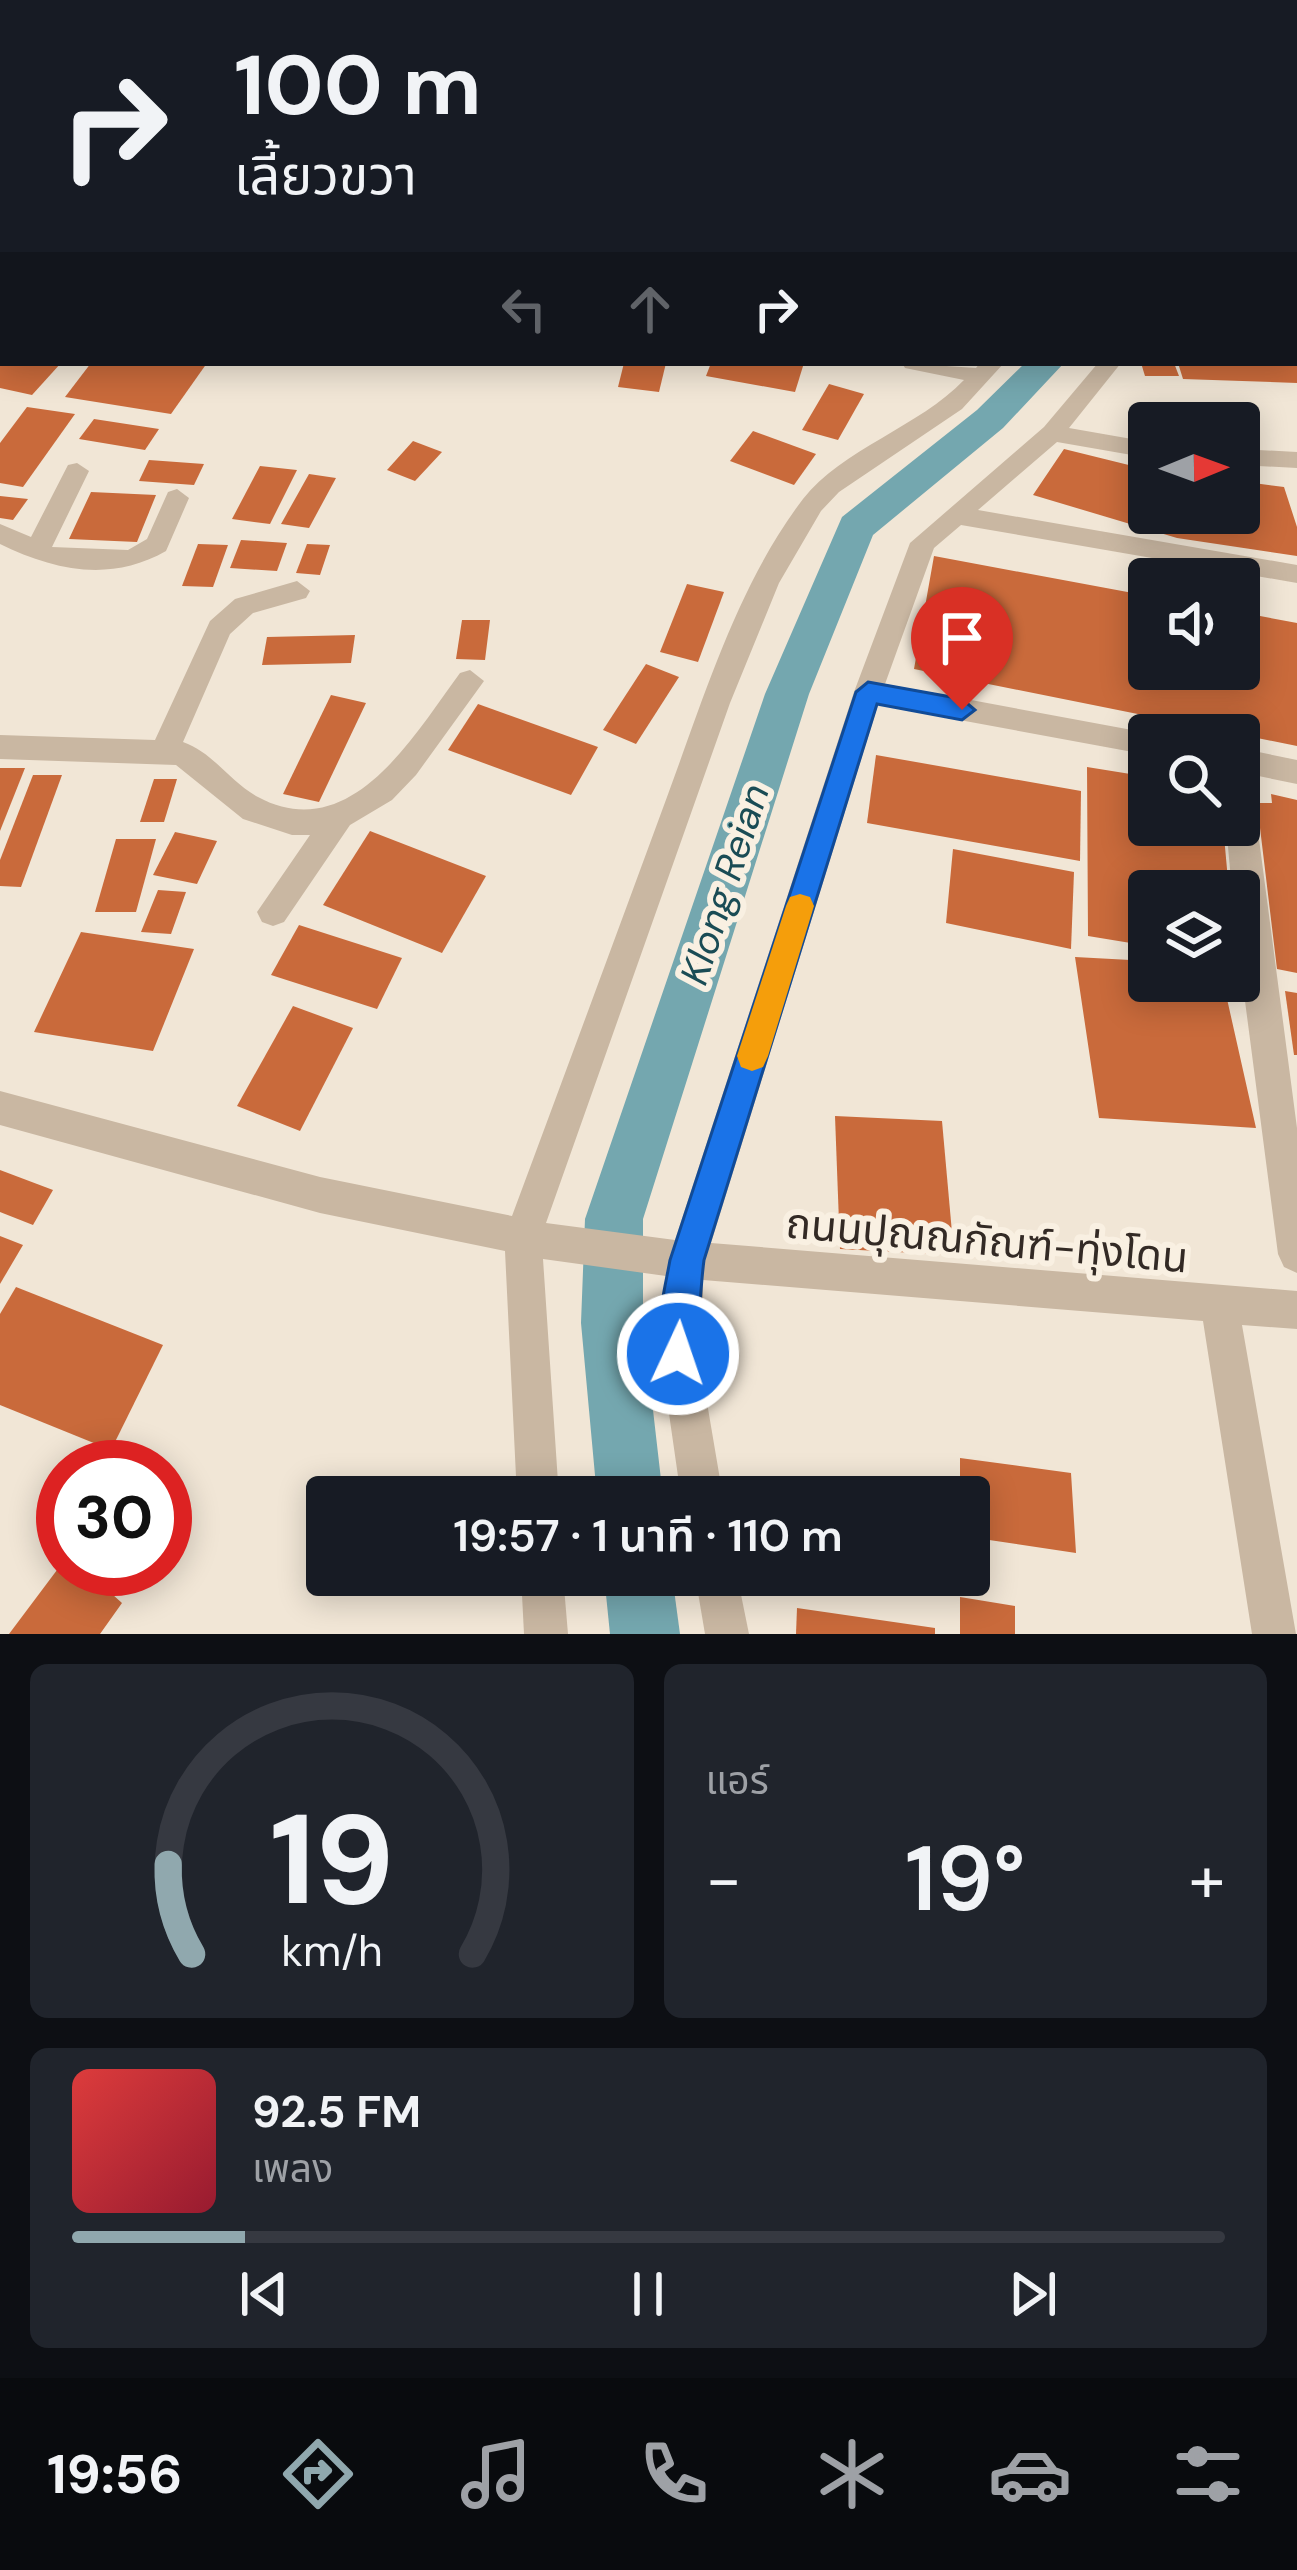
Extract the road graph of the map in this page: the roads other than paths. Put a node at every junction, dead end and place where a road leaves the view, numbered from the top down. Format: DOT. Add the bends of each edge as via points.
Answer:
graph roads {
  1 [pos="950,366"];
  2 [pos="1108,366"];
  3 [pos="987,369"];
  4 [pos="1052,434"];
  5 [pos="1128,447"];
  6 [pos="1260,458"];
  7 [pos="1297,460"];
  8 [pos="77,471"];
  9 [pos="177,498"];
  10 [pos="955,515"];
  11 [pos="0,533"];
  12 [pos="37,553"];
  13 [pos="1297,574"];
  14 [pos="297,591"];
  15 [pos="470,681"];
  16 [pos="868,692"];
  17 [pos="1128,739"];
  18 [pos="0,747"];
  19 [pos="165,750"];
  20 [pos="1260,764"];
  21 [pos="1297,772"];
  22 [pos="338,820"];
  23 [pos="1244,846"];
  24 [pos="273,912"];
  25 [pos="0,1108"];
  26 [pos="536,1240"];
  27 [pos="1297,1254"];
  28 [pos="678,1259"];
  29 [pos="1220,1305"];
  30 [pos="1297,1310"];
  31 [pos="538,1476"];
  32 [pos="698,1476"];
  33 [pos="543,1596"];
  34 [pos="720,1596"];
  35 [pos="546,1634"];
  36 [pos="727,1634"];
  37 [pos="1274,1634"];
  1 -- 3 [label="street"];
  2 -- 4 [label="street"];
  3 -- 26 [label="street" via="938,416 830,486 773,569 716,703"];
  4 -- 5 [label="street"];
  4 -- 10 [label="street"];
  6 -- 7 [label="street"];
  8 -- 12 [label="street"];
  9 -- 12 [label="street" via="147,554 99,562"];
  10 -- 13 [label="street"];
  10 -- 16 [label="street" via="923,543"];
  11 -- 12 [label="street"];
  14 -- 19 [label="street" via="229,617"];
  15 -- 22 [label="street" via="382,792"];
  16 -- 17 [label="street"];
  16 -- 28 [label="street"];
  18 -- 19 [label="street"];
  19 -- 22 [label="street" via="199,762 253,810 291,822"];
  20 -- 21 [label="street"];
  22 -- 24 [label="street"];
  23 -- 27 [label="street"];
  25 -- 26 [label="street, ถนนปุณณกัณฑ์-ทุ่งโดน" via="320,1195"];
  26 -- 28 [label="street, ถนนปุณณกัณฑ์-ทุ่งโดน"];
  26 -- 31 [label="street"];
  28 -- 29 [label="street, ถนนปุณณกัณฑ์-ทุ่งโดน"];
  28 -- 32 [label="street" via="678,1354"];
  29 -- 30 [label="street, ถนนปุณณกัณฑ์-ทุ่งโดน"];
  29 -- 37 [label="street"];
  33 -- 35 [label="street"];
  34 -- 36 [label="street"];
}
